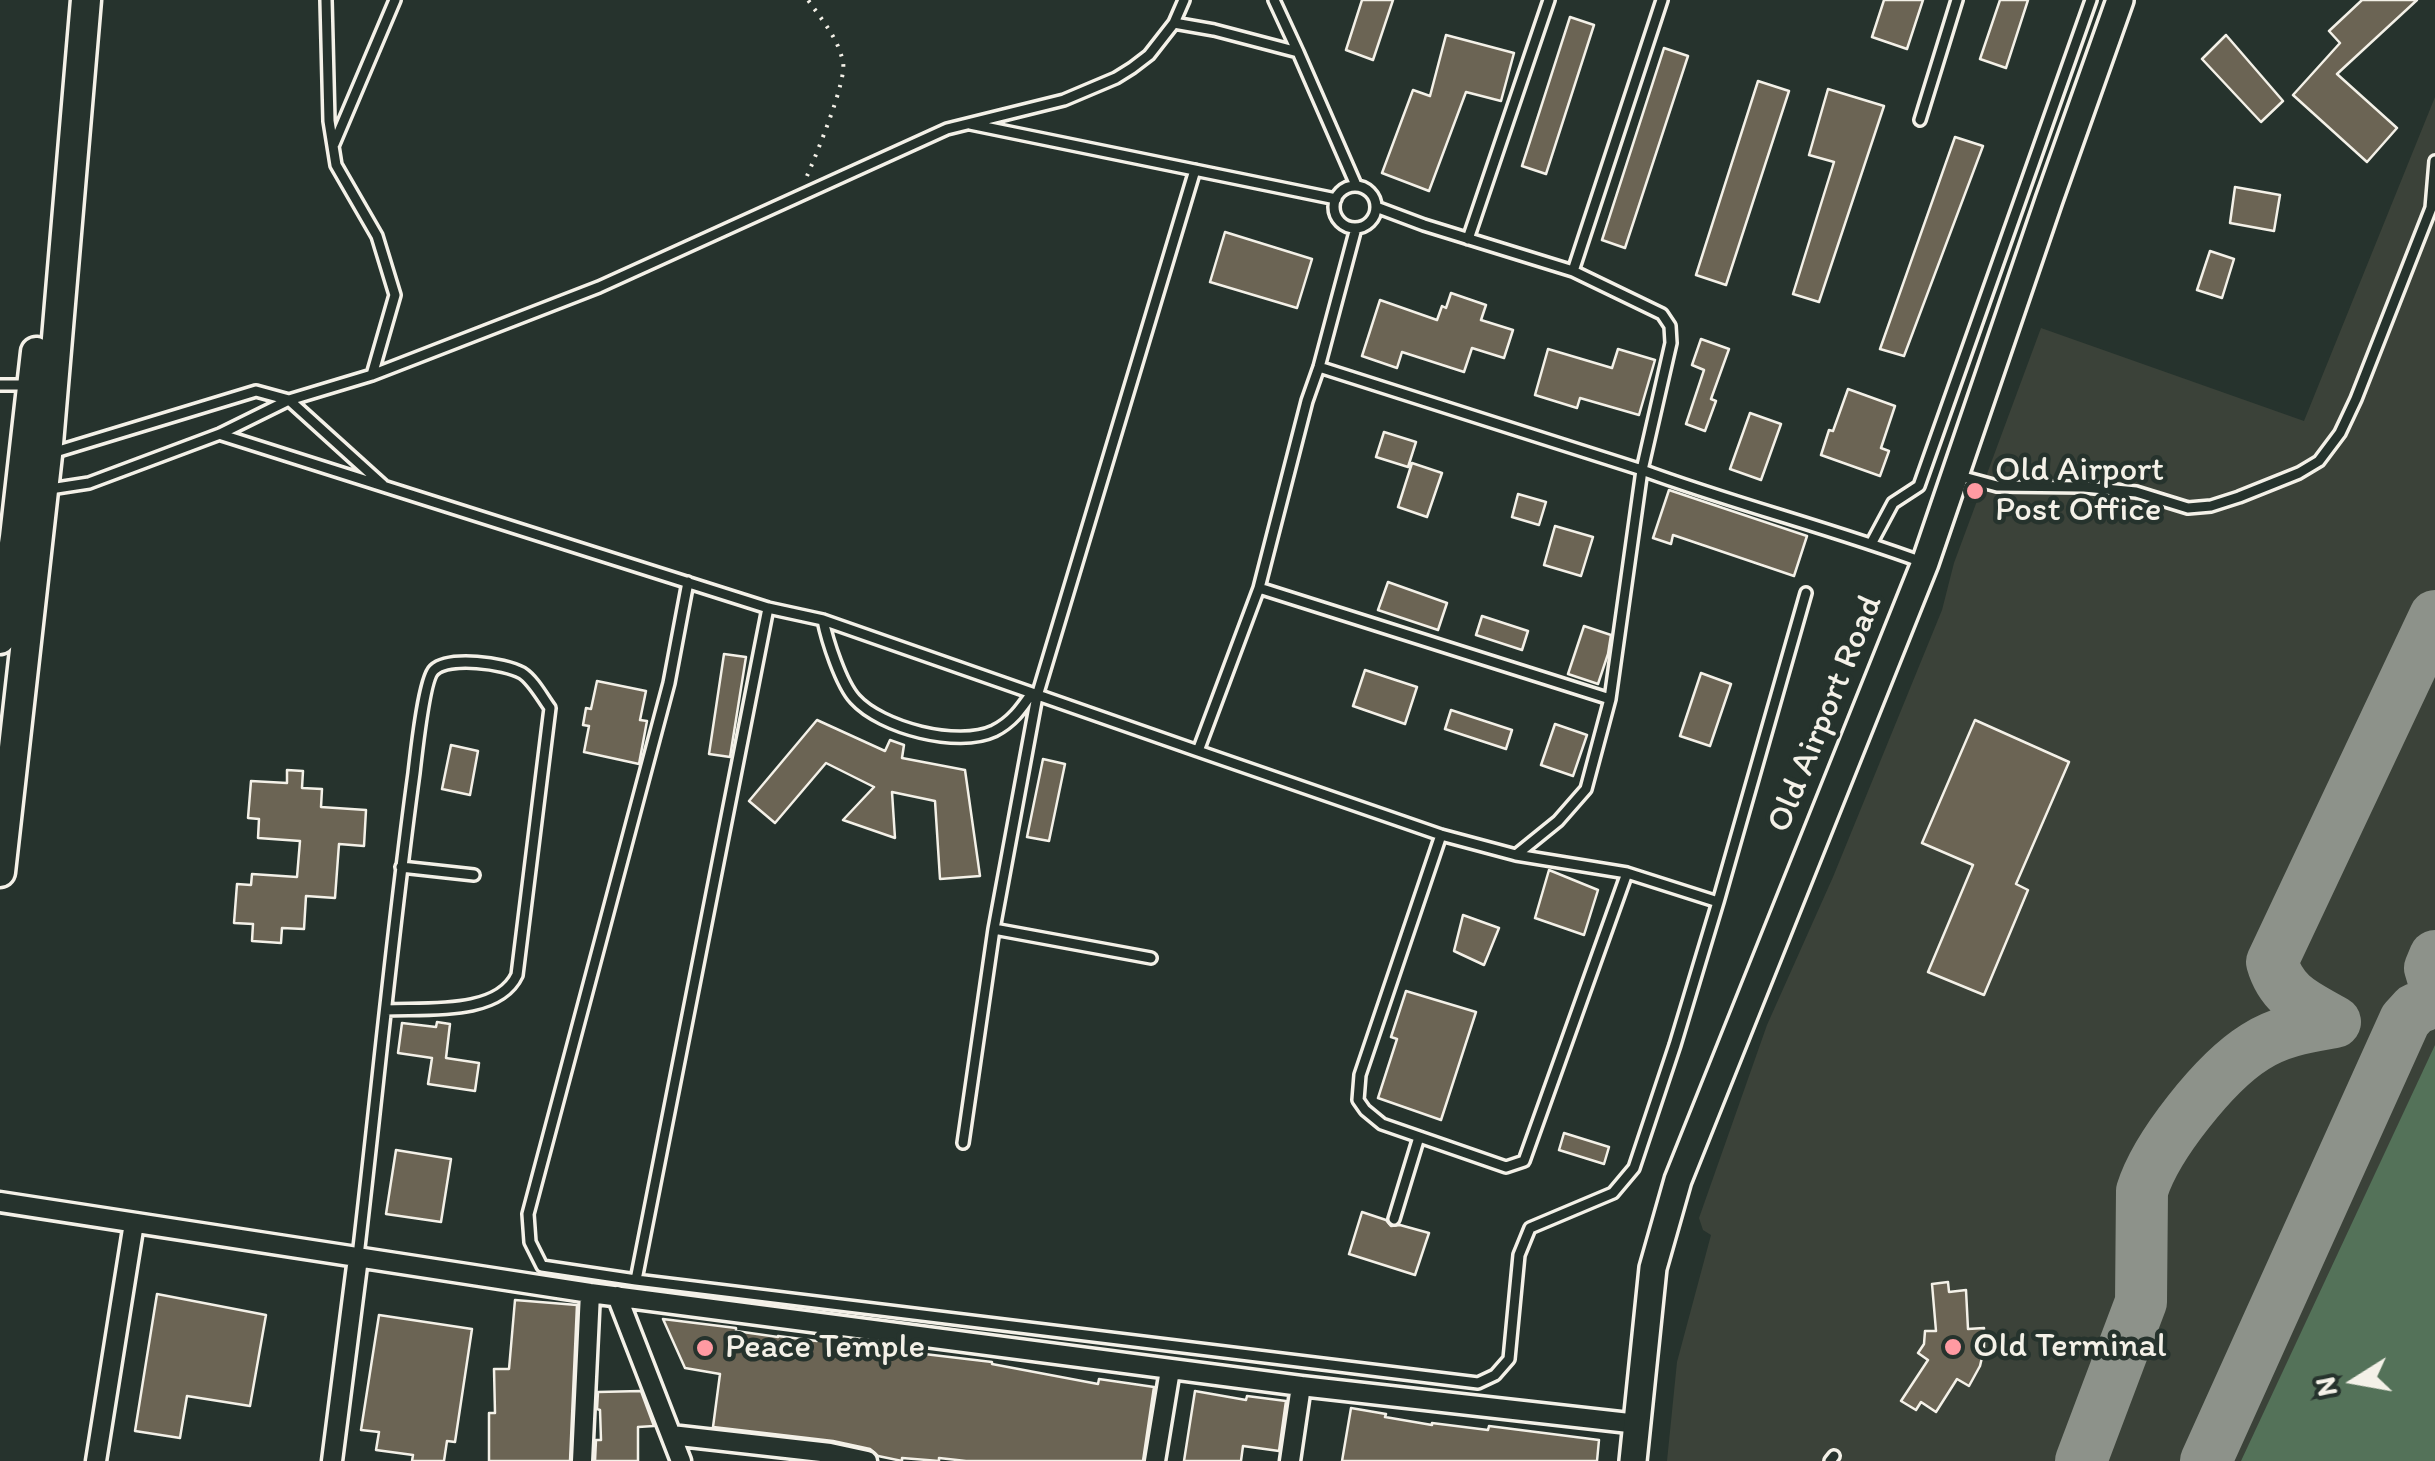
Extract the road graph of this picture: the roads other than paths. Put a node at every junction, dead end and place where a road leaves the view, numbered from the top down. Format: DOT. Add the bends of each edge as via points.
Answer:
graph roads {
  1 [pos="70,0"];
  2 [pos="86,0"];
  3 [pos="326,0"];
  4 [pos="395,0"];
  5 [pos="1184,0"];
  6 [pos="1274,0"];
  7 [pos="1549,0"];
  8 [pos="1662,0"];
  9 [pos="1957,0"];
  10 [pos="2091,0"];
  11 [pos="2120,0"];
  12 [pos="1174,23"];
  13 [pos="1298,52"];
  14 [pos="1920,120"];
  15 [pos="967,124"];
  16 [pos="333,146"];
  17 [pos="2435,161"];
  18 [pos="1196,170"];
  19 [pos="1356,186"];
  20 [pos="1336,199"];
  21 [pos="1376,207"];
  22 [pos="1356,228"];
  23 [pos="1468,238"];
  24 [pos="1573,271"];
  25 [pos="1319,367"];
  26 [pos="372,375"];
  27 [pos="42,384"];
  28 [pos="0,385"];
  29 [pos="290,400"];
  30 [pos="220,434"];
  31 [pos="36,456"];
  32 [pos="1642,470"];
  33 [pos="1954,474"];
  34 [pos="385,487"];
  35 [pos="32,490"];
  36 [pos="1871,544"];
  37 [pos="1924,563"];
  38 [pos="688,582"];
  39 [pos="1259,588"];
  40 [pos="1806,593"];
  41 [pos="768,608"];
  42 [pos="823,620"];
  43 [pos="0,638"];
  44 [pos="1035,695"];
  45 [pos="1610,699"];
  46 [pos="1198,751"];
  47 [pos="1440,835"];
  48 [pos="1516,855"];
  49 [pos="401,867"];
  50 [pos="0,872"];
  51 [pos="1627,873"];
  52 [pos="474,875"];
  53 [pos="1718,902"];
  54 [pos="994,928"];
  55 [pos="1151,958"];
  56 [pos="386,1010"];
  57 [pos="1419,1137"];
  58 [pos="963,1143"];
  59 [pos="0,1202"];
  60 [pos="1394,1219"];
  61 [pos="134,1223"];
  62 [pos="358,1258"];
  63 [pos="636,1280"];
  64 [pos="590,1293"];
  65 [pos="617,1296"];
  66 [pos="1170,1370"];
  67 [pos="1301,1386"];
  68 [pos="1638,1424"];
  69 [pos="670,1435"];
  70 [pos="830,1457"];
  71 [pos="96,1461"];
  72 [pos="332,1461"];
  73 [pos="582,1461"];
  74 [pos="681,1461"];
  75 [pos="867,1461"];
  76 [pos="1155,1461"];
  77 [pos="1290,1461"];
  78 [pos="1634,1461"];
  1 -- 27 [label="main road"];
  2 -- 27 [label="main road"];
  3 -- 16 [label="lane"];
  4 -- 16 [label="lane"];
  5 -- 12 [label="lane"];
  6 -- 13 [label="lane"];
  7 -- 23 [label="lane"];
  8 -- 24 [label="lane"];
  9 -- 14 [label="lane"];
  10 -- 36 [label="lane" via="1919,486 1893,503"];
  11 -- 33 [label="main road, Old Airport Road"];
  12 -- 13 [label="lane"];
  12 -- 15 [label="lane" via="1149,54 1116,78 1064,100"];
  13 -- 19 [label="lane"];
  15 -- 18 [label="lane"];
  15 -- 26 [label="lane" via="599,286"];
  16 -- 26 [label="lane" via="336,165 377,236 395,295"];
  17 -- 33 [label="lane" via="2431,208 2356,399 2319,461 2225,502 2188,508 2136,492 1997,486"];
  18 -- 20 [label="lane"];
  18 -- 44 [label="lane"];
  19 -- 20 [label="lane"];
  19 -- 21 [label="lane" via="1371,192"];
  20 -- 22 [label="lane" via="1338,218"];
  21 -- 22 [label="lane" via="1370,222"];
  21 -- 23 [label="lane"];
  22 -- 25 [label="lane"];
  23 -- 24 [label="lane"];
  24 -- 32 [label="lane" via="1662,314 1670,326"];
  25 -- 32 [label="lane"];
  25 -- 39 [label="lane"];
  26 -- 29 [label="lane"];
  27 -- 28 [label="lane"];
  27 -- 31 [label="main road"];
  29 -- 30 [label="lane"];
  29 -- 31 [label="lane" via="256,391"];
  29 -- 34 [label="lane"];
  30 -- 34 [label="lane"];
  30 -- 35 [label="lane" via="89,483"];
  31 -- 35 [label="main road"];
  32 -- 36 [label="lane"];
  32 -- 45 [label="lane"];
  33 -- 37 [label="main road, Old Airport Road"];
  34 -- 38 [label="lane"];
  35 -- 43 [label="main road"];
  35 -- 50 [label="main road"];
  36 -- 37 [label="lane"];
  37 -- 68 [label="main road, Old Airport Road" via="1678,1180 1653,1268"];
  38 -- 41 [label="lane"];
  38 -- 63 [label="lane" via="669,682 528,1214 530,1242 542,1266"];
  39 -- 45 [label="lane"];
  39 -- 46 [label="lane"];
  40 -- 53 [label="lane"];
  41 -- 42 [label="lane"];
  41 -- 63 [label="lane"];
  42 -- 44 [label="lane"];
  42 -- 44 [label="lane" via="853,697 892,722 941,736 990,733"];
  44 -- 46 [label="lane"];
  44 -- 54 [label="lane"];
  45 -- 48 [label="lane" via="1586,788 1558,822"];
  46 -- 47 [label="lane"];
  47 -- 48 [label="lane"];
  47 -- 57 [label="lane" via="1360,1075 1358,1100 1382,1124"];
  48 -- 51 [label="lane"];
  49 -- 52 [label="lane"];
  49 -- 56 [label="lane"];
  49 -- 56 [label="lane" via="430,674 472,662 523,673 550,708 517,975 486,1002"];
  51 -- 53 [label="lane"];
  51 -- 57 [label="lane" via="1524,1162 1506,1167"];
  53 -- 63 [label="lane" via="1634,1168 1613,1192 1530,1228 1519,1256 1510,1359 1478,1383"];
  54 -- 55 [label="lane"];
  54 -- 58 [label="lane"];
  56 -- 62 [label="lane"];
  57 -- 60 [label="lane"];
  59 -- 61 [label="street"];
  61 -- 62 [label="street"];
  61 -- 71 [label="street"];
  62 -- 64 [label="street"];
  62 -- 72 [label="street"];
  64 -- 65 [label="street"];
  64 -- 73 [label="street"];
  65 -- 66 [label="street"];
  65 -- 69 [label="street"];
  66 -- 67 [label="street"];
  66 -- 76 [label="street"];
  67 -- 68 [label="street"];
  67 -- 77 [label="street"];
  68 -- 78 [label="main road, Old Airport Road"];
  69 -- 70 [label="street"];
  69 -- 74 [label="street"];
  70 -- 75 [label="street"];
}
